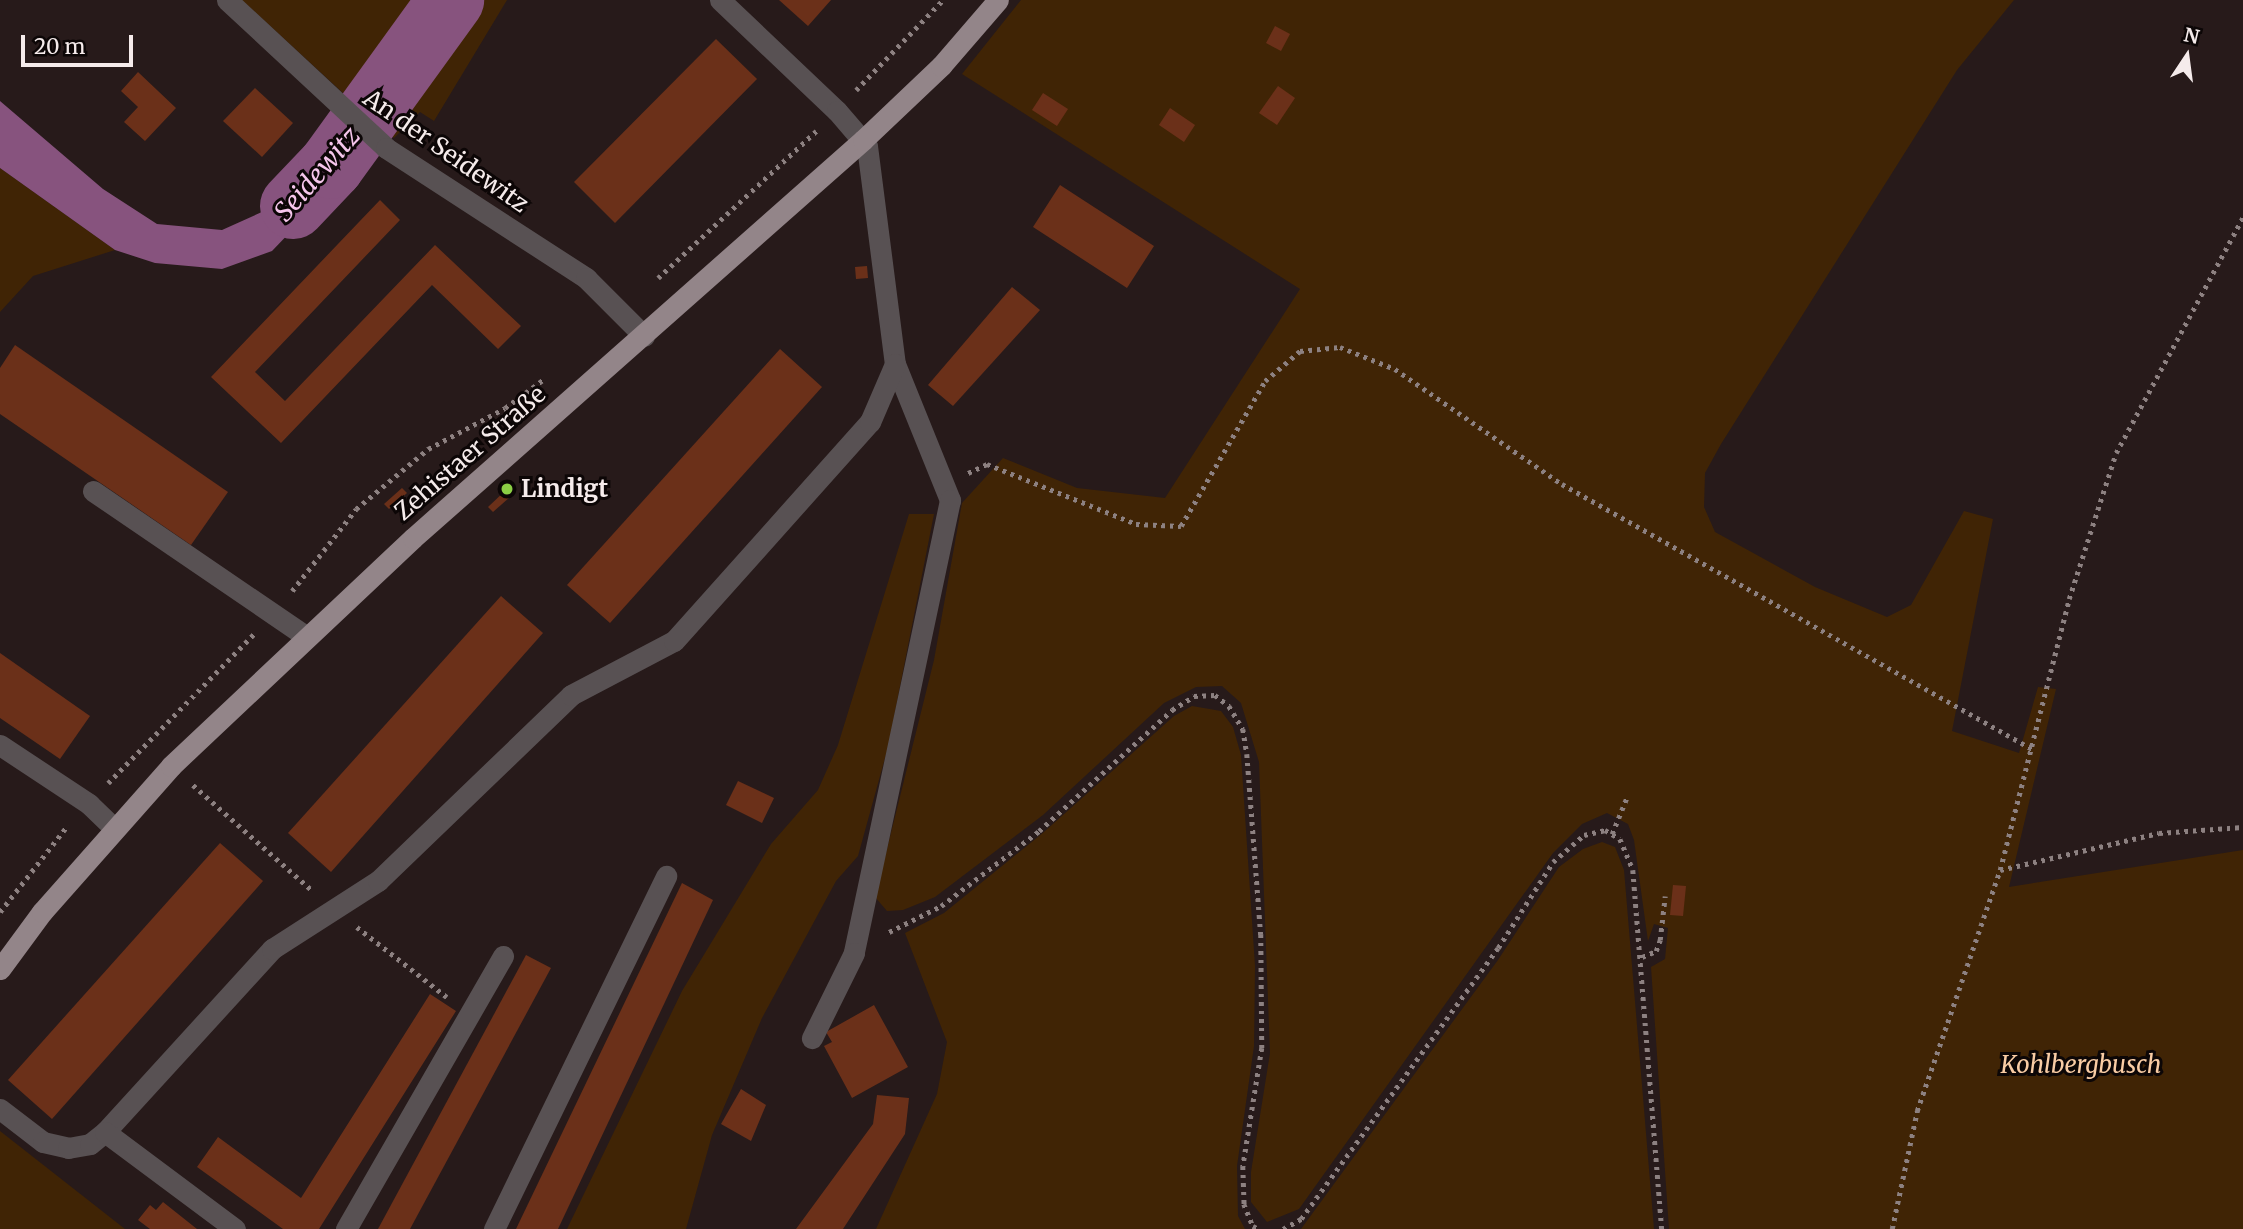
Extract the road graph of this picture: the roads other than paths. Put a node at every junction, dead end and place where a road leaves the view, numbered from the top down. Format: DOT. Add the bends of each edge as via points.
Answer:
graph roads {
  1 [pos="227,0"];
  2 [pos="720,0"];
  3 [pos="998,0"];
  4 [pos="863,140"];
  5 [pos="644,336"];
  6 [pos="895,364"];
  7 [pos="93,491"];
  8 [pos="307,637"];
  9 [pos="0,746"];
  10 [pos="115,829"];
  11 [pos="666,876"];
  12 [pos="503,956"];
  13 [pos="0,968"];
  14 [pos="811,1038"];
  15 [pos="0,1110"];
  16 [pos="105,1132"];
  17 [pos="235,1229"];
  18 [pos="346,1229"];
  19 [pos="494,1229"];
  1 -- 5 [label="street, An der Seidewitz" via="386,148 586,278"];
  2 -- 4 [label="street"];
  3 -- 4 [label="main road, Zehistaer Straße" via="940,66"];
  4 -- 5 [label="main road, Zehistaer Straße"];
  4 -- 6 [label="street" via="875,192"];
  5 -- 8 [label="main road, Zehistaer Straße"];
  6 -- 14 [label="street" via="950,500 854,953"];
  6 -- 16 [label="street" via="870,422 674,642 571,695 378,881 272,949"];
  7 -- 8 [label="street"];
  8 -- 10 [label="main road, Zehistaer Straße" via="172,766"];
  9 -- 10 [label="street" via="89,804"];
  10 -- 13 [label="main road, Zehistaer Straße"];
  11 -- 19 [label="street"];
  12 -- 18 [label="street"];
  15 -- 16 [label="street" via="43,1142 68,1148 90,1143"];
  16 -- 17 [label="street"];
}
